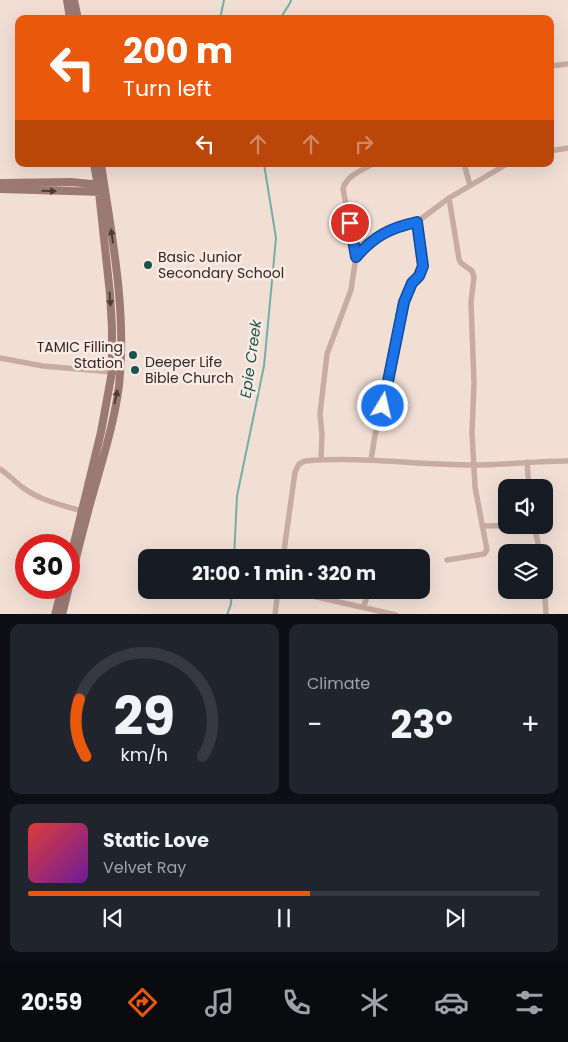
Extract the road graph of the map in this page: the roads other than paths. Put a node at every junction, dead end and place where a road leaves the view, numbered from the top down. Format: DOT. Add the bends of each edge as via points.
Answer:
graph roads {
  1 [pos="67,0"];
  2 [pos="74,0"];
  3 [pos="69,15"];
  4 [pos="77,15"];
  5 [pos="568,64"];
  6 [pos="554,66"];
  7 [pos="568,148"];
  8 [pos="554,150"];
  9 [pos="95,167"];
  10 [pos="101,167"];
  11 [pos="367,167"];
  12 [pos="465,167"];
  13 [pos="502,167"];
  14 [pos="0,183"];
  15 [pos="470,185"];
  16 [pos="102,188"];
  17 [pos="0,189"];
  18 [pos="449,198"];
  19 [pos="417,222"];
  20 [pos="356,257"];
  21 [pos="0,358"];
  22 [pos="112,372"];
  23 [pos="321,459"];
  24 [pos="371,460"];
  25 [pos="568,461"];
  26 [pos="528,462"];
  27 [pos="474,465"];
  28 [pos="0,469"];
  29 [pos="529,479"];
  30 [pos="82,511"];
  31 [pos="482,526"];
  32 [pos="498,526"];
  33 [pos="76,534"];
  34 [pos="284,549"];
  35 [pos="447,560"];
  36 [pos="59,599"];
  37 [pos="277,599"];
  38 [pos="330,599"];
  39 [pos="366,599"];
  40 [pos="545,599"];
  41 [pos="364,606"];
  42 [pos="55,614"];
  43 [pos="62,614"];
  44 [pos="275,614"];
  45 [pos="396,614"];
  46 [pos="546,614"];
  1 -- 3 [label="main road"];
  2 -- 4 [label="main road"];
  5 -- 6 [label="street"];
  7 -- 8 [label="street"];
  9 -- 16 [label="main road"];
  10 -- 16 [label="main road"];
  11 -- 20 [label="street" via="345,183 343,189"];
  12 -- 15 [label="street"];
  13 -- 15 [label="street"];
  14 -- 16 [label="main road" via="71,182"];
  15 -- 18 [label="street"];
  17 -- 16 [label="main road, one-way"];
  16 -- 22 [label="main road, one-way"];
  43 -- 16 [label="main road, one-way" via="107,442 118,386 119,303"];
  18 -- 19 [label="street"];
  18 -- 27 [label="street" via="459,259 474,278 471,325"];
  19 -- 20 [label="street" via="395,227 373,239"];
  19 -- 24 [label="street" via="423,266 404,302"];
  20 -- 23 [label="street" via="351,290 327,354 320,414"];
  21 -- 22 [label="street" via="42,366"];
  22 -- 30 [label="main road" via="102,432"];
  23 -- 24 [label="street"];
  23 -- 34 [label="street" via="299,464"];
  24 -- 27 [label="street"];
  25 -- 26 [label="street"];
  26 -- 27 [label="street"];
  26 -- 29 [label="street"];
  27 -- 31 [label="street"];
  28 -- 30 [label="street" via="42,499"];
  30 -- 33 [label="main road"];
  31 -- 32 [label="street"];
  31 -- 35 [label="street" via="487,550 484,554"];
  36 -- 42 [label="main road"];
  37 -- 44 [label="street"];
  38 -- 41 [label="street"];
  39 -- 41 [label="street"];
  40 -- 46 [label="street"];
  41 -- 45 [label="street"];
}
